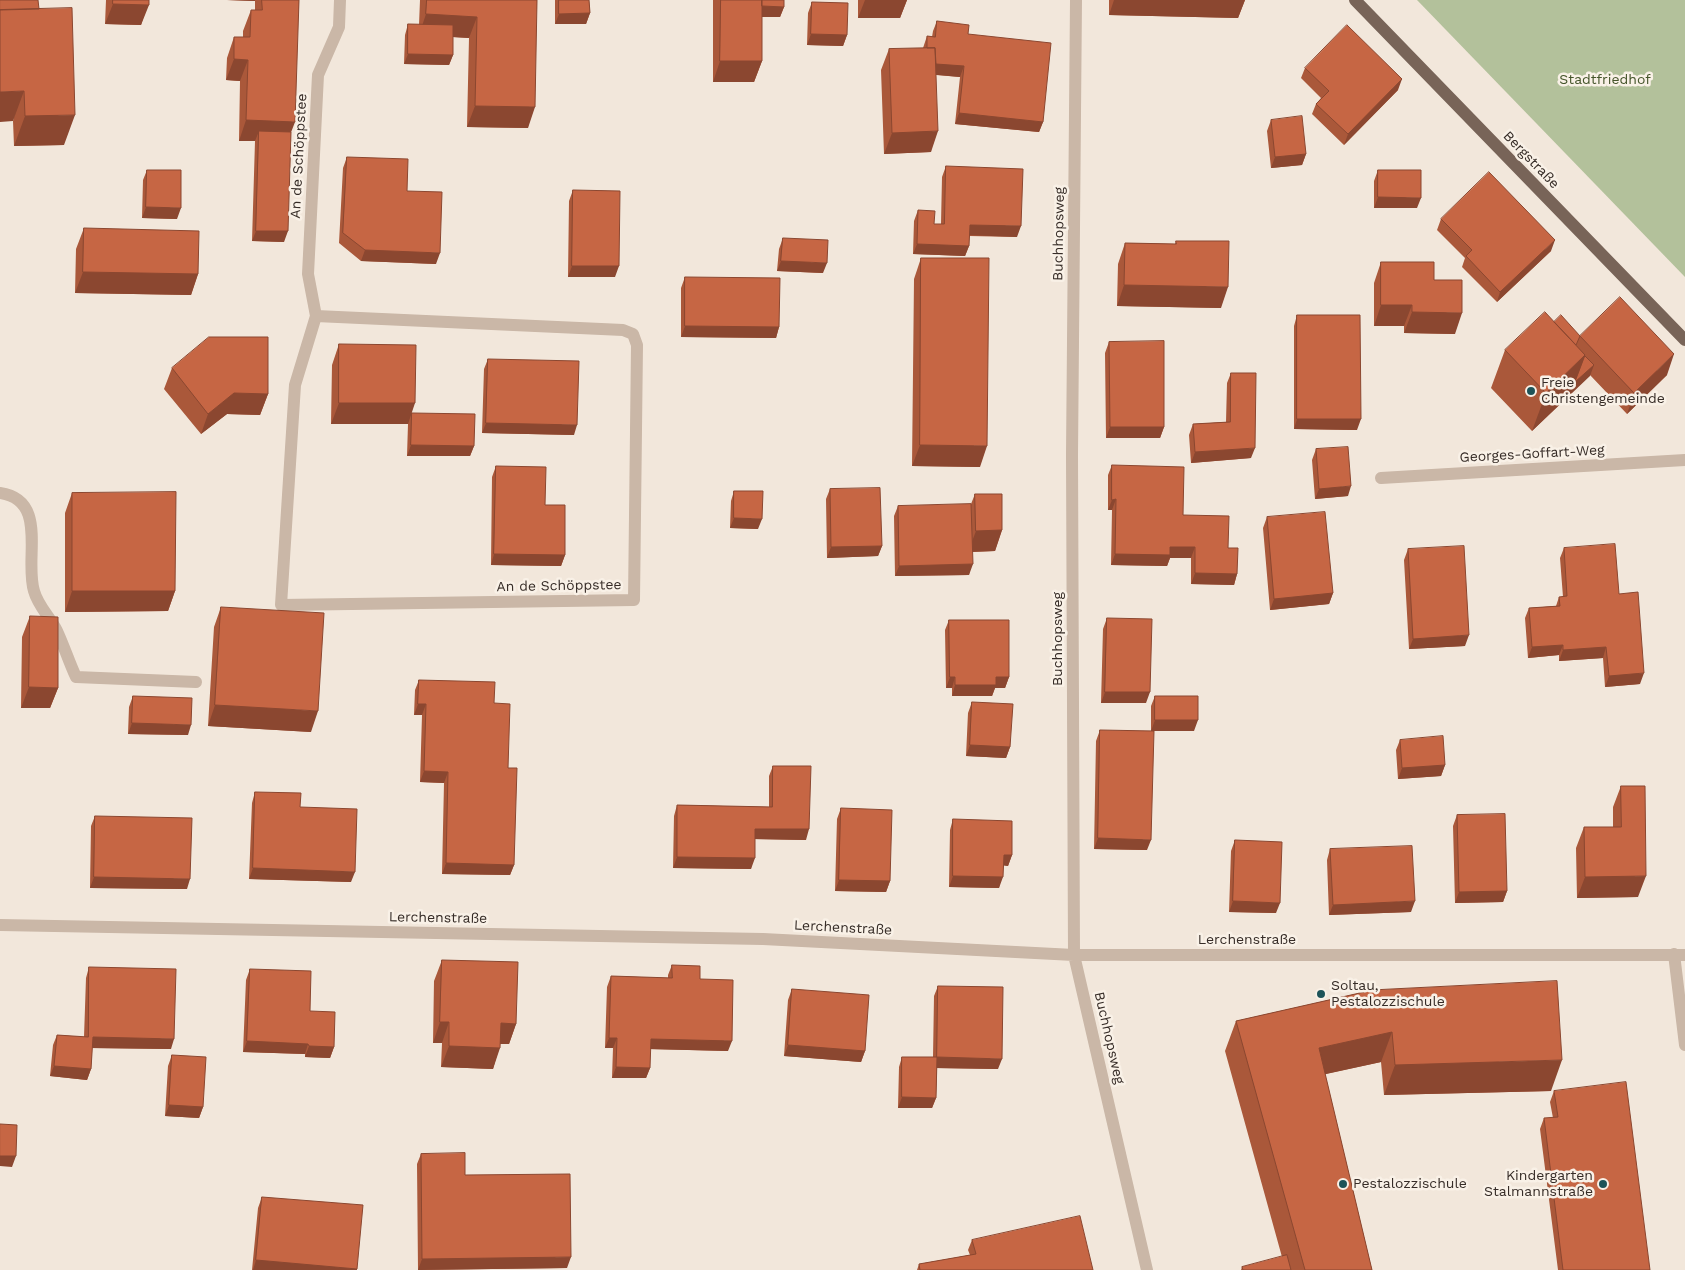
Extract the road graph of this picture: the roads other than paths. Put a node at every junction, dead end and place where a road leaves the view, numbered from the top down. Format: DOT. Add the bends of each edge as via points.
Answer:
graph roads {
  1 [pos="340,0"];
  2 [pos="1076,0"];
  3 [pos="1355,0"];
  4 [pos="316,316"];
  5 [pos="1685,340"];
  6 [pos="1685,460"];
  7 [pos="1381,478"];
  8 [pos="0,493"];
  9 [pos="196,682"];
  10 [pos="0,925"];
  11 [pos="1680,954"];
  12 [pos="1074,955"];
  13 [pos="1685,1044"];
  14 [pos="1147,1270"];
  1 -- 4 [label="street, An de Schöppstee" via="339,27 318,75 308,274"];
  2 -- 12 [label="street, Buchhopsweg" via="1072,455"];
  3 -- 5 [label="main road, Bergstraße"];
  4 -- 4 [label="street, An de Schöppstee" via="295,385 281,605 634,600 637,345 633,334 623,330"];
  6 -- 7 [label="street, Georges-Goffart-Weg"];
  8 -- 9 [label="street" via="12,495 30,515 34,592 56,629 76,677"];
  10 -- 12 [label="street, Lerchenstraße" via="763,940"];
  11 -- 12 [label="street, Lerchenstraße"];
  11 -- 13 [label="street"];
  12 -- 14 [label="street, Buchhopsweg"];
}
